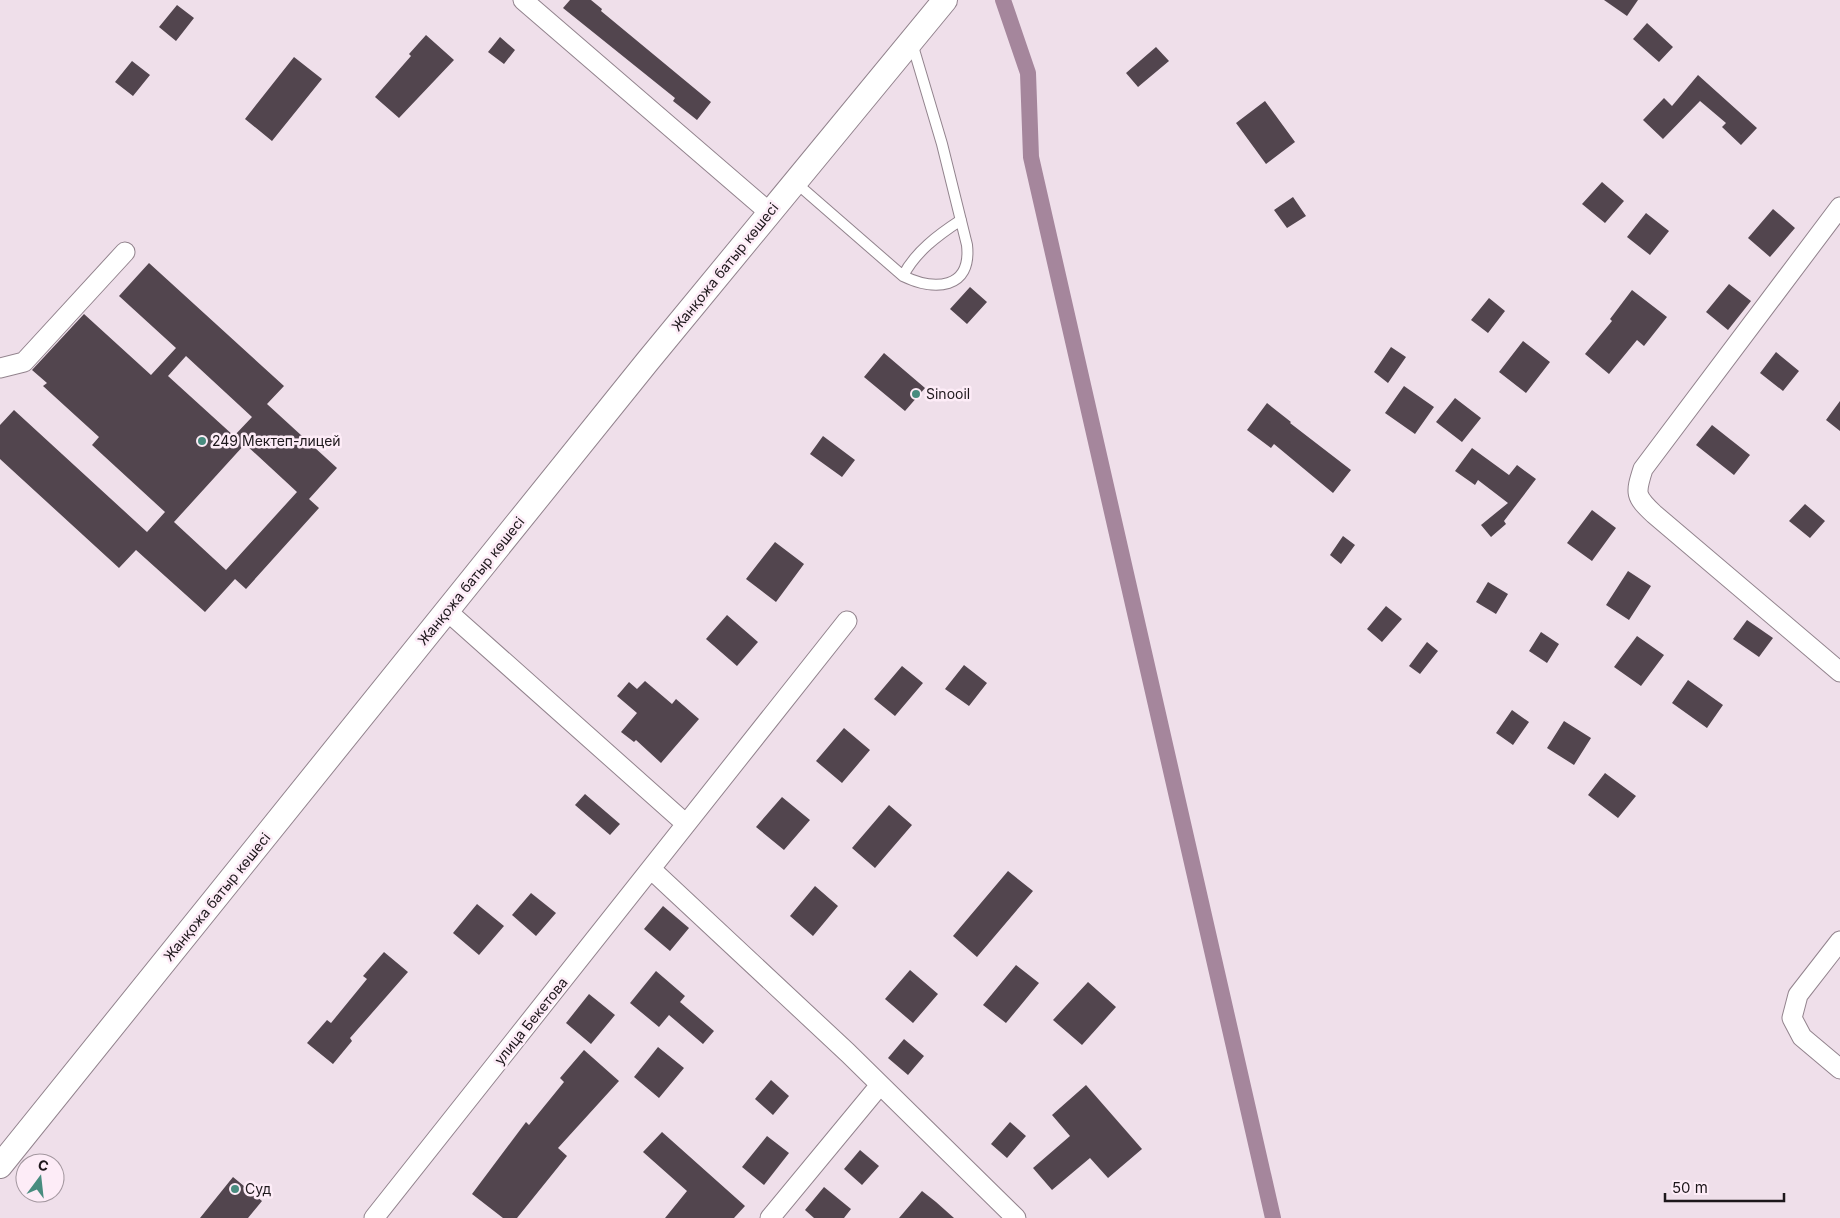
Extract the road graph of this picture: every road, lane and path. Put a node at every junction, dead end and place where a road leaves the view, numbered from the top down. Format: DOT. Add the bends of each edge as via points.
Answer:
graph roads {
  1 [pos="523,0"];
  2 [pos="944,0"];
  3 [pos="911,40"];
  4 [pos="795,182"];
  5 [pos="1840,207"];
  6 [pos="770,213"];
  7 [pos="961,220"];
  8 [pos="125,252"];
  9 [pos="903,276"];
  10 [pos="0,368"];
  11 [pos="447,611"];
  12 [pos="847,622"];
  13 [pos="1840,672"];
  14 [pos="685,823"];
  15 [pos="652,870"];
  16 [pos="1840,940"];
  17 [pos="1840,1069"];
  18 [pos="880,1085"];
  19 [pos="3,1156"];
  20 [pos="374,1218"];
  21 [pos="770,1218"];
  22 [pos="1016,1218"];
  1 -- 6 [label="street"];
  2 -- 3 [label="street, Жанқожа батыр көшесі"];
  3 -- 4 [label="street, Жанқожа батыр көшесі"];
  3 -- 7 [label="lane"];
  4 -- 6 [label="street, Жанқожа батыр көшесі"];
  4 -- 9 [label="lane"];
  5 -- 13 [label="street" via="1643,469 1636,489 1639,500 1654,514"];
  6 -- 11 [label="street, Жанқожа батыр көшесі"];
  7 -- 9 [label="lane" via="910,262"];
  7 -- 9 [label="lane" via="968,256 964,269 952,282 937,286"];
  8 -- 10 [label="street" via="24,362"];
  11 -- 14 [label="street"];
  11 -- 19 [label="street, Жанқожа батыр көшесі"];
  12 -- 14 [label="street, улица Бекетова"];
  14 -- 15 [label="street, улица Бекетова"];
  15 -- 18 [label="street"];
  15 -- 20 [label="street, улица Бекетова"];
  16 -- 17 [label="street" via="1798,995 1792,1018 1802,1037"];
  18 -- 21 [label="street"];
  18 -- 22 [label="street"];
}
